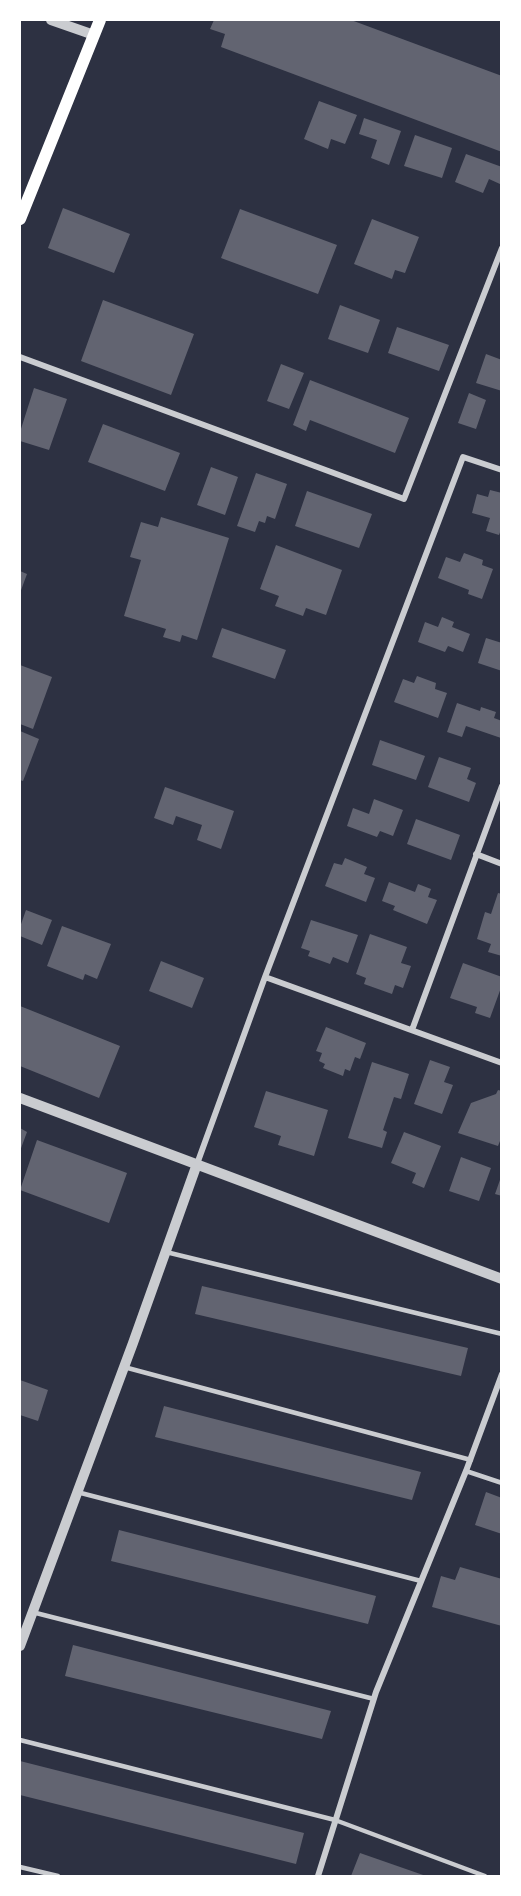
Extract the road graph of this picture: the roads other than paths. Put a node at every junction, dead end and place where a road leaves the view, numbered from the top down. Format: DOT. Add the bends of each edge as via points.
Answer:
graph roads {
  1 [pos="51,20"];
  2 [pos="100,20"];
  3 [pos="94,35"];
  4 [pos="20,219"];
  5 [pos="501,248"];
  6 [pos="20,357"];
  7 [pos="501,470"];
  8 [pos="501,786"];
  9 [pos="476,854"];
  10 [pos="501,864"];
  11 [pos="265,976"];
  12 [pos="412,1030"];
  13 [pos="501,1063"];
  14 [pos="20,1098"];
  15 [pos="197,1164"];
  16 [pos="166,1252"];
  17 [pos="501,1279"];
  18 [pos="501,1334"];
  19 [pos="124,1366"];
  20 [pos="501,1374"];
  21 [pos="471,1460"];
  22 [pos="466,1471"];
  23 [pos="501,1483"];
  24 [pos="77,1492"];
  25 [pos="421,1581"];
  26 [pos="32,1612"];
  27 [pos="20,1646"];
  28 [pos="374,1699"];
  29 [pos="20,1740"];
  30 [pos="335,1820"];
  31 [pos="20,1867"];
  32 [pos="58,1876"];
  33 [pos="318,1876"];
  34 [pos="485,1876"];
  1 -- 3 [label="street"];
  2 -- 3 [label="main road"];
  3 -- 4 [label="main road"];
  5 -- 6 [label="street" via="404,499"];
  7 -- 11 [label="street" via="463,457"];
  8 -- 9 [label="street"];
  9 -- 10 [label="street"];
  9 -- 12 [label="street"];
  11 -- 12 [label="street"];
  11 -- 15 [label="street"];
  12 -- 13 [label="street"];
  14 -- 15 [label="street"];
  15 -- 16 [label="street"];
  15 -- 17 [label="street"];
  16 -- 18 [label="lane"];
  16 -- 19 [label="street"];
  19 -- 21 [label="lane"];
  19 -- 24 [label="street"];
  20 -- 21 [label="street"];
  21 -- 22 [label="street"];
  22 -- 23 [label="lane"];
  22 -- 25 [label="street"];
  24 -- 25 [label="lane"];
  24 -- 26 [label="street"];
  25 -- 28 [label="street"];
  26 -- 27 [label="street"];
  26 -- 28 [label="lane"];
  28 -- 30 [label="street"];
  29 -- 30 [label="lane"];
  30 -- 33 [label="street"];
  30 -- 34 [label="lane"];
  31 -- 32 [label="lane"];
}
